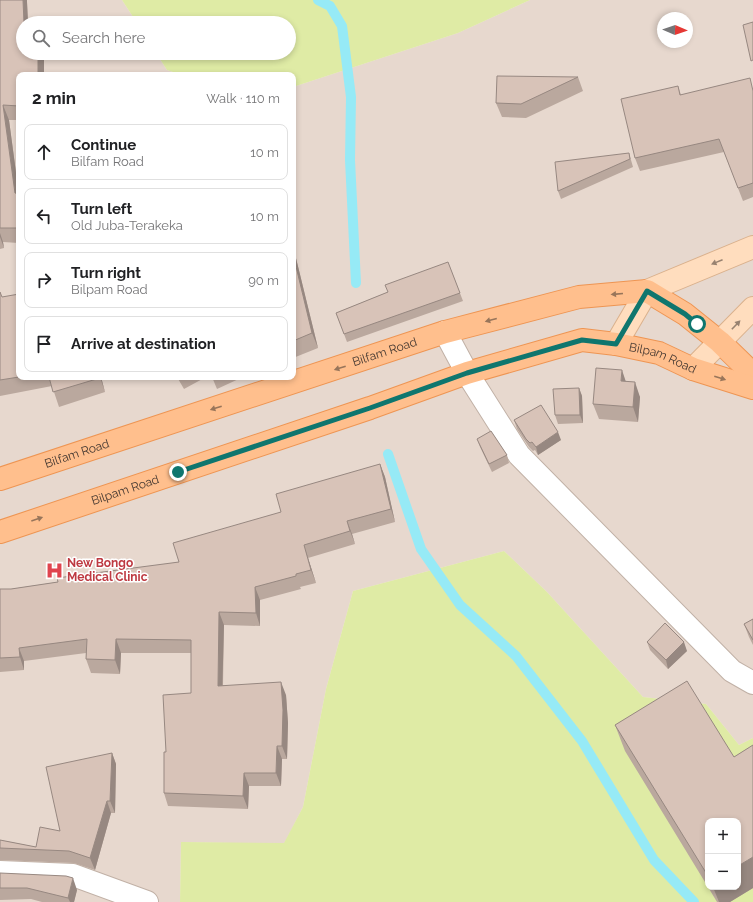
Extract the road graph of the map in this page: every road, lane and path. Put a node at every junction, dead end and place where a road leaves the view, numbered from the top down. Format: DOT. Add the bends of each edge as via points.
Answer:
graph roads {
  1 [pos="753,247"];
  2 [pos="647,291"];
  3 [pos="753,308"];
  4 [pos="445,332"];
  5 [pos="720,342"];
  6 [pos="616,344"];
  7 [pos="693,369"];
  8 [pos="467,373"];
  9 [pos="753,374"];
  10 [pos="753,388"];
  11 [pos="0,479"];
  12 [pos="0,532"];
  13 [pos="753,683"];
  14 [pos="0,872"];
  15 [pos="147,902"];
  1 -- 2 [label="street, one-way"];
  2 -- 4 [label="main road, Bilfam Road, one-way" via="579,297"];
  2 -- 5 [label="main road" via="685,314"];
  2 -- 6 [label="street"];
  5 -- 3 [label="street, one-way"];
  4 -- 8 [label="street"];
  4 -- 11 [label="main road, Bilfam Road, one-way"];
  5 -- 7 [label="street"];
  5 -- 9 [label="main road"];
  6 -- 7 [label="main road, Bilpam Road" via="659,353"];
  6 -- 8 [label="main road, Bilpam Road" via="582,340"];
  7 -- 10 [label="main road, Bilpam Road, one-way"];
  12 -- 8 [label="main road, Bilpam Road, one-way"];
  8 -- 13 [label="street" via="519,455 732,671"];
  14 -- 15 [label="street" via="73,875"];
}
